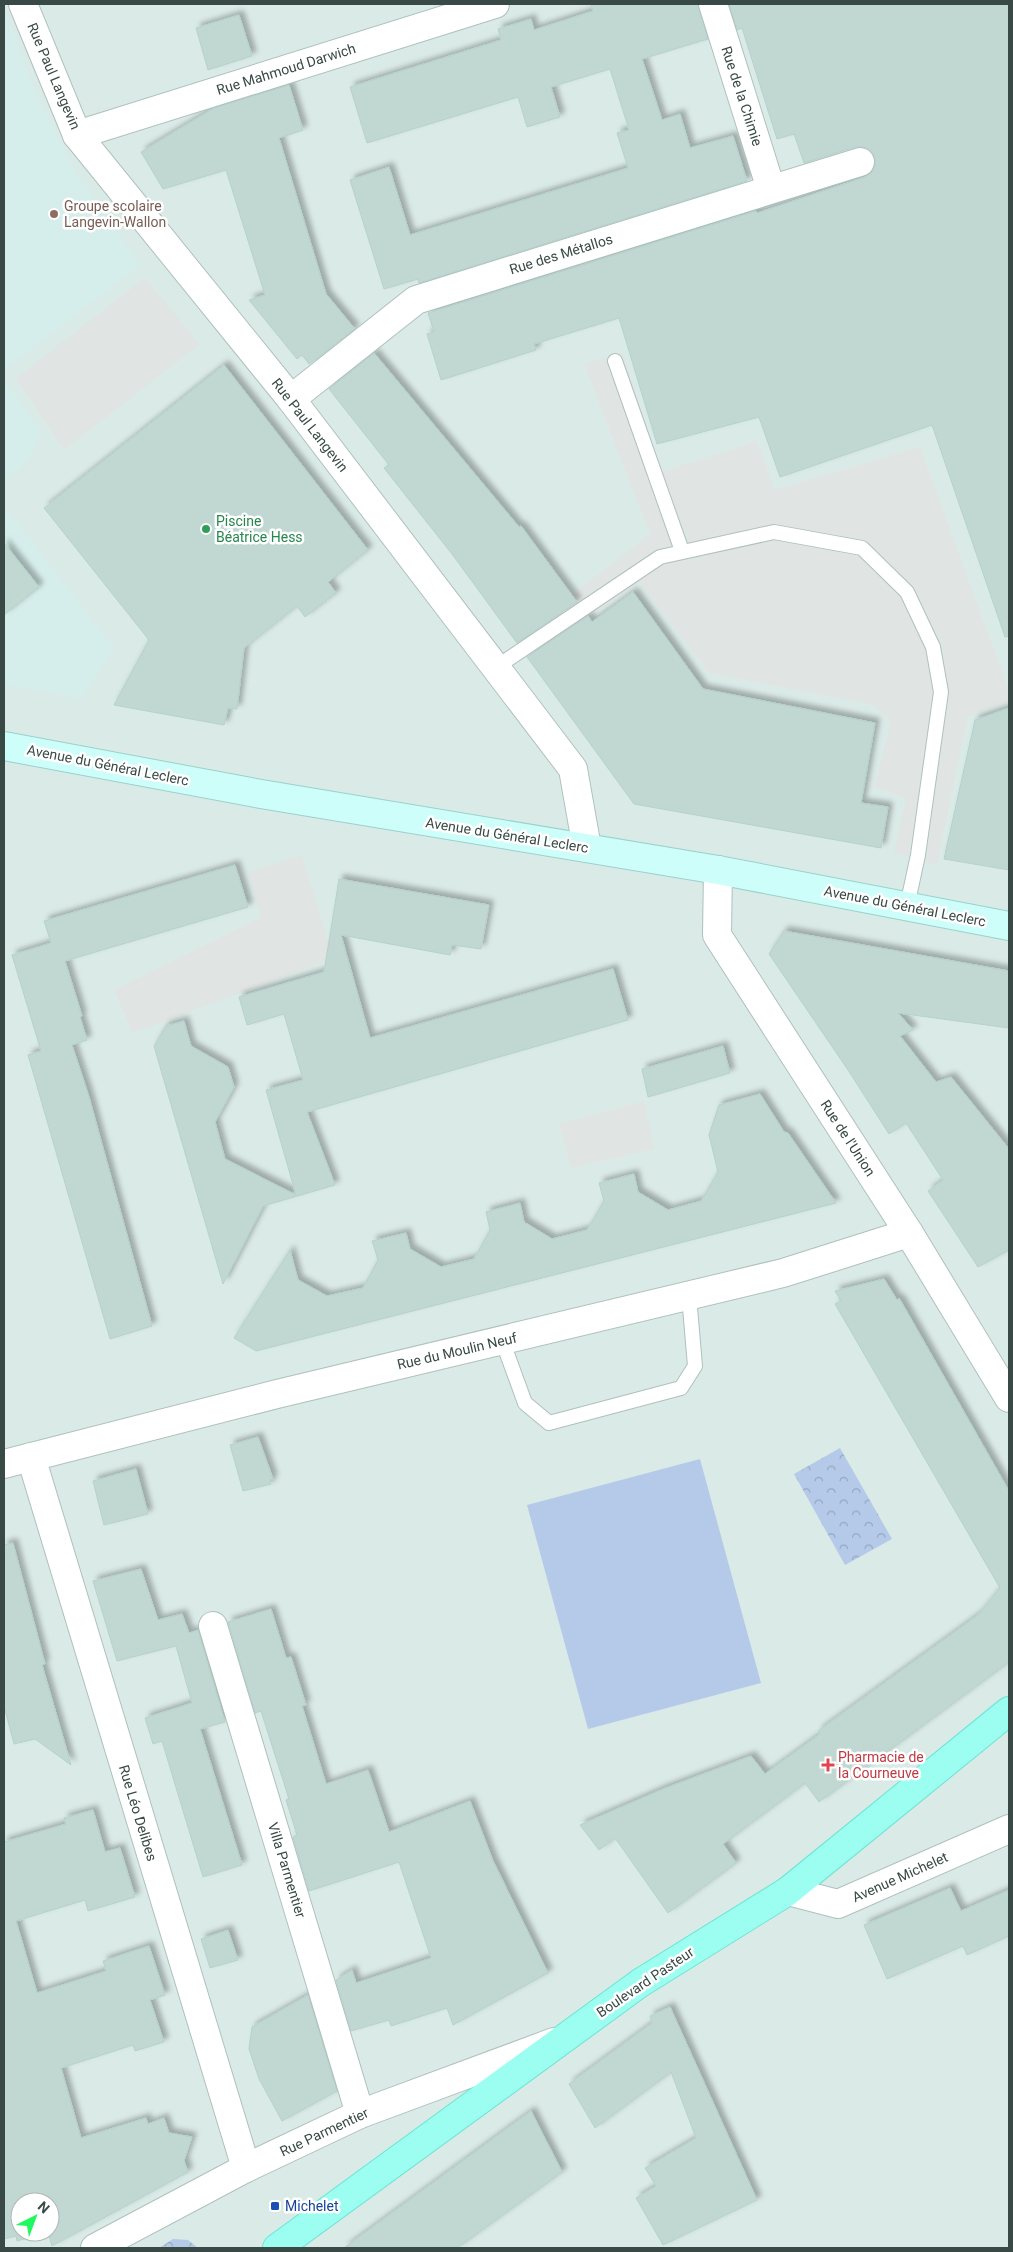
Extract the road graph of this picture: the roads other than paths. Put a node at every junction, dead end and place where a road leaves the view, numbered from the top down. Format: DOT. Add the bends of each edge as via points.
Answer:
graph roads {
  1 [pos="24,4"];
  2 [pos="495,4"];
  3 [pos="713,4"];
  4 [pos="77,134"];
  5 [pos="860,162"];
  6 [pos="772,189"];
  7 [pos="615,361"];
  8 [pos="291,400"];
  9 [pos="682,551"];
  10 [pos="495,668"];
  11 [pos="4,746"];
  12 [pos="588,848"];
  13 [pos="718,870"];
  14 [pos="907,906"];
  15 [pos="1009,926"];
  16 [pos="909,1233"];
  17 [pos="689,1296"];
  18 [pos="502,1340"];
  19 [pos="1009,1398"];
  20 [pos="30,1457"];
  21 [pos="4,1464"];
  22 [pos="213,1626"];
  23 [pos="1009,1711"];
  24 [pos="1009,1829"];
  25 [pos="788,1891"];
  26 [pos="562,2039"];
  27 [pos="360,2114"];
  28 [pos="246,2168"];
  29 [pos="95,2248"];
  30 [pos="277,2248"];
  1 -- 4 [label="street, Rue Paul Langevin"];
  2 -- 4 [label="street, Rue Mahmoud Darwich"];
  3 -- 6 [label="street, Rue de la Chimie"];
  4 -- 8 [label="street, Rue Paul Langevin"];
  5 -- 6 [label="street, Rue des Métallos"];
  6 -- 8 [label="street, Rue des Métallos" via="416,300"];
  7 -- 9 [label="lane"];
  8 -- 10 [label="street, Rue Paul Langevin"];
  9 -- 10 [label="lane" via="660,556"];
  9 -- 14 [label="lane" via="774,532 862,548 907,592 933,648 941,692 918,855"];
  10 -- 12 [label="street, Rue Paul Langevin" via="573,769"];
  11 -- 12 [label="main road, Avenue du Général Leclerc" via="261,794"];
  12 -- 13 [label="main road, Avenue du Général Leclerc"];
  13 -- 14 [label="main road, Avenue du Général Leclerc"];
  13 -- 16 [label="street, Rue de l'Union" via="718,935"];
  14 -- 15 [label="main road, Avenue du Général Leclerc"];
  16 -- 17 [label="street, Rue du Moulin Neuf" via="782,1274"];
  16 -- 19 [label="street, Rue de l'Union"];
  17 -- 18 [label="street, Rue du Moulin Neuf"];
  17 -- 18 [label="lane" via="695,1366 681,1388 549,1423 525,1403"];
  18 -- 20 [label="street, Rue du Moulin Neuf"];
  20 -- 21 [label="street, Rue du Moulin Neuf"];
  20 -- 28 [label="street, Rue Léo Delibes"];
  22 -- 27 [label="street, Villa Parmentier"];
  23 -- 25 [label="main road, Boulevard Pasteur"];
  24 -- 25 [label="street, Avenue Michelet" via="838,1904"];
  25 -- 26 [label="main road, Boulevard Pasteur" via="640,1983"];
  26 -- 27 [label="street, Rue Parmentier"];
  26 -- 30 [label="main road, Boulevard Pasteur"];
  27 -- 28 [label="street, Rue Parmentier"];
  28 -- 29 [label="street, Rue Parmentier"];
}
